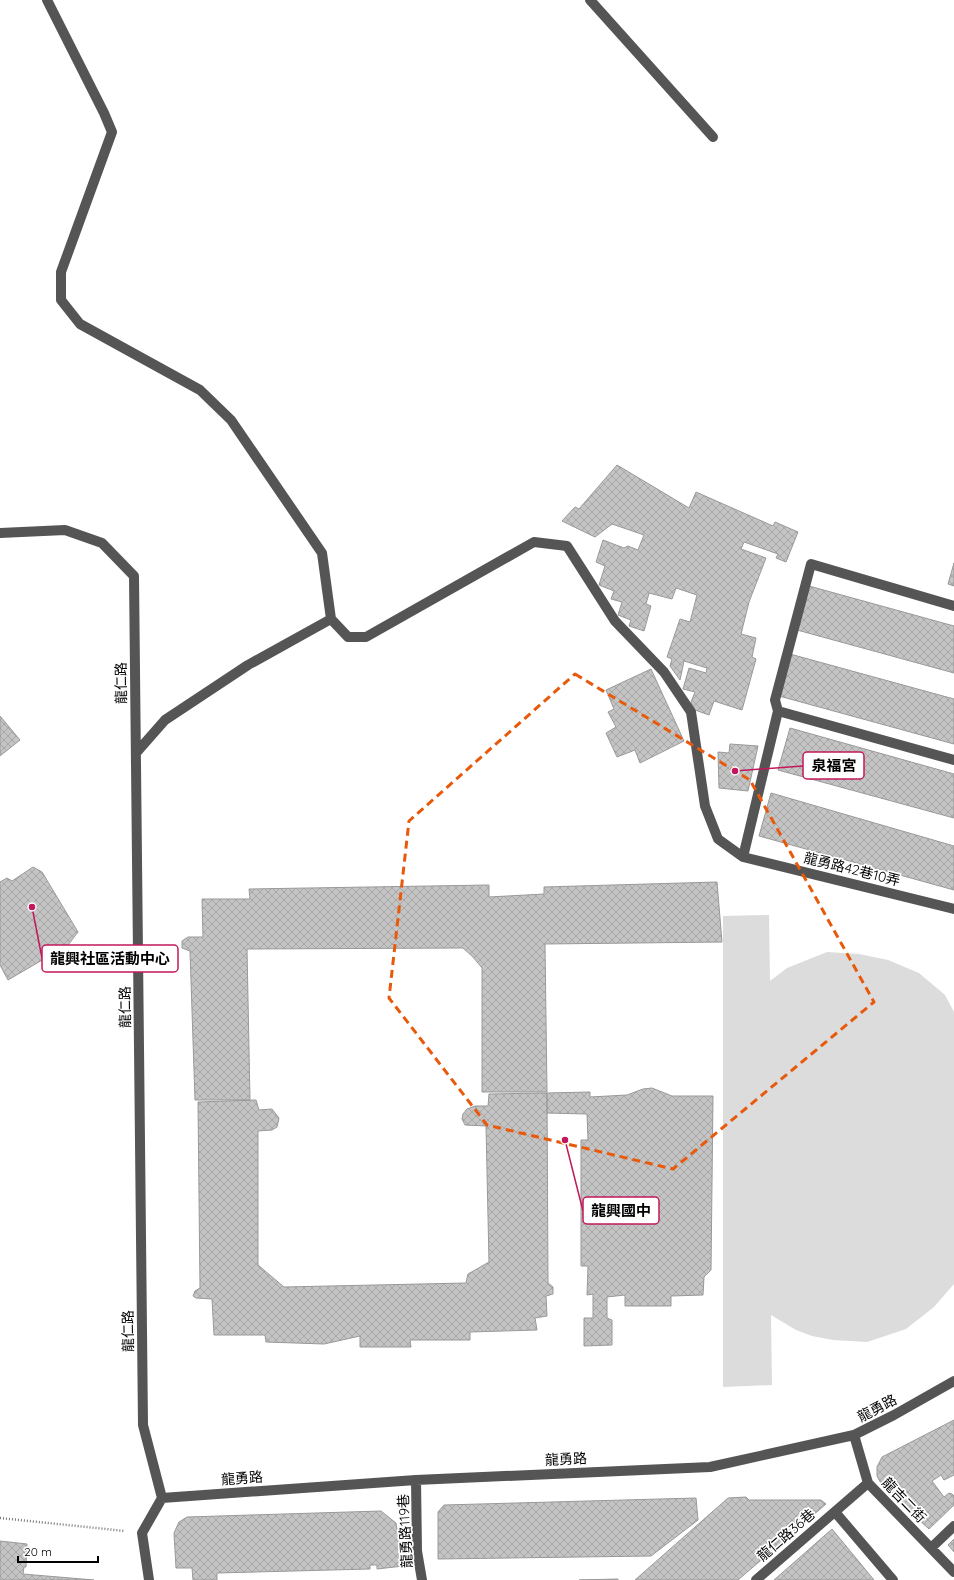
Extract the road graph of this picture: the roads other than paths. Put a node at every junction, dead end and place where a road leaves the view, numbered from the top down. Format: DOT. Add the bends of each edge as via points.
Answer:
graph roads {
  1 [pos="47,0"];
  2 [pos="590,0"];
  3 [pos="713,137"];
  4 [pos="0,533"];
  5 [pos="954,606"];
  6 [pos="331,619"];
  7 [pos="778,711"];
  8 [pos="136,753"];
  9 [pos="954,760"];
  10 [pos="743,857"];
  11 [pos="954,909"];
  12 [pos="954,1381"];
  13 [pos="854,1435"];
  14 [pos="416,1480"];
  15 [pos="868,1483"];
  16 [pos="162,1498"];
  17 [pos="835,1512"];
  18 [pos="954,1526"];
  19 [pos="932,1548"];
  20 [pos="954,1572"];
  21 [pos="149,1580"];
  22 [pos="422,1580"];
  23 [pos="756,1580"];
  24 [pos="894,1580"];
  1 -- 6 [label="street" via="112,132 61,272 61,300 80,324 200,390 231,420 322,553"];
  2 -- 3 [label="street"];
  4 -- 8 [label="street, 龍仁路" via="65,530 102,543 134,576"];
  5 -- 7 [label="street" via="811,564 775,700"];
  6 -- 8 [label="street" via="248,665 165,720"];
  6 -- 10 [label="street" via="348,637 366,637 534,542 567,546 615,621 664,672 692,712 706,806 718,839"];
  7 -- 9 [label="street"];
  7 -- 10 [label="street"];
  8 -- 16 [label="street, 龍仁路" via="143,1425"];
  10 -- 11 [label="street, 龍勇路42巷10弄"];
  12 -- 13 [label="street, 龍勇路"];
  13 -- 14 [label="street, 龍勇路" via="710,1467"];
  13 -- 15 [label="street, 龍吉二街"];
  14 -- 16 [label="street, 龍勇路"];
  14 -- 22 [label="street, 龍勇路119巷" via="417,1550"];
  15 -- 17 [label="street, 龍仁路36巷"];
  15 -- 19 [label="street, 龍吉二街"];
  16 -- 21 [label="street" via="142,1533"];
  17 -- 23 [label="street, 龍仁路36巷"];
  17 -- 24 [label="street"];
  18 -- 19 [label="street"];
  19 -- 20 [label="street, 龍吉二街"];
}
